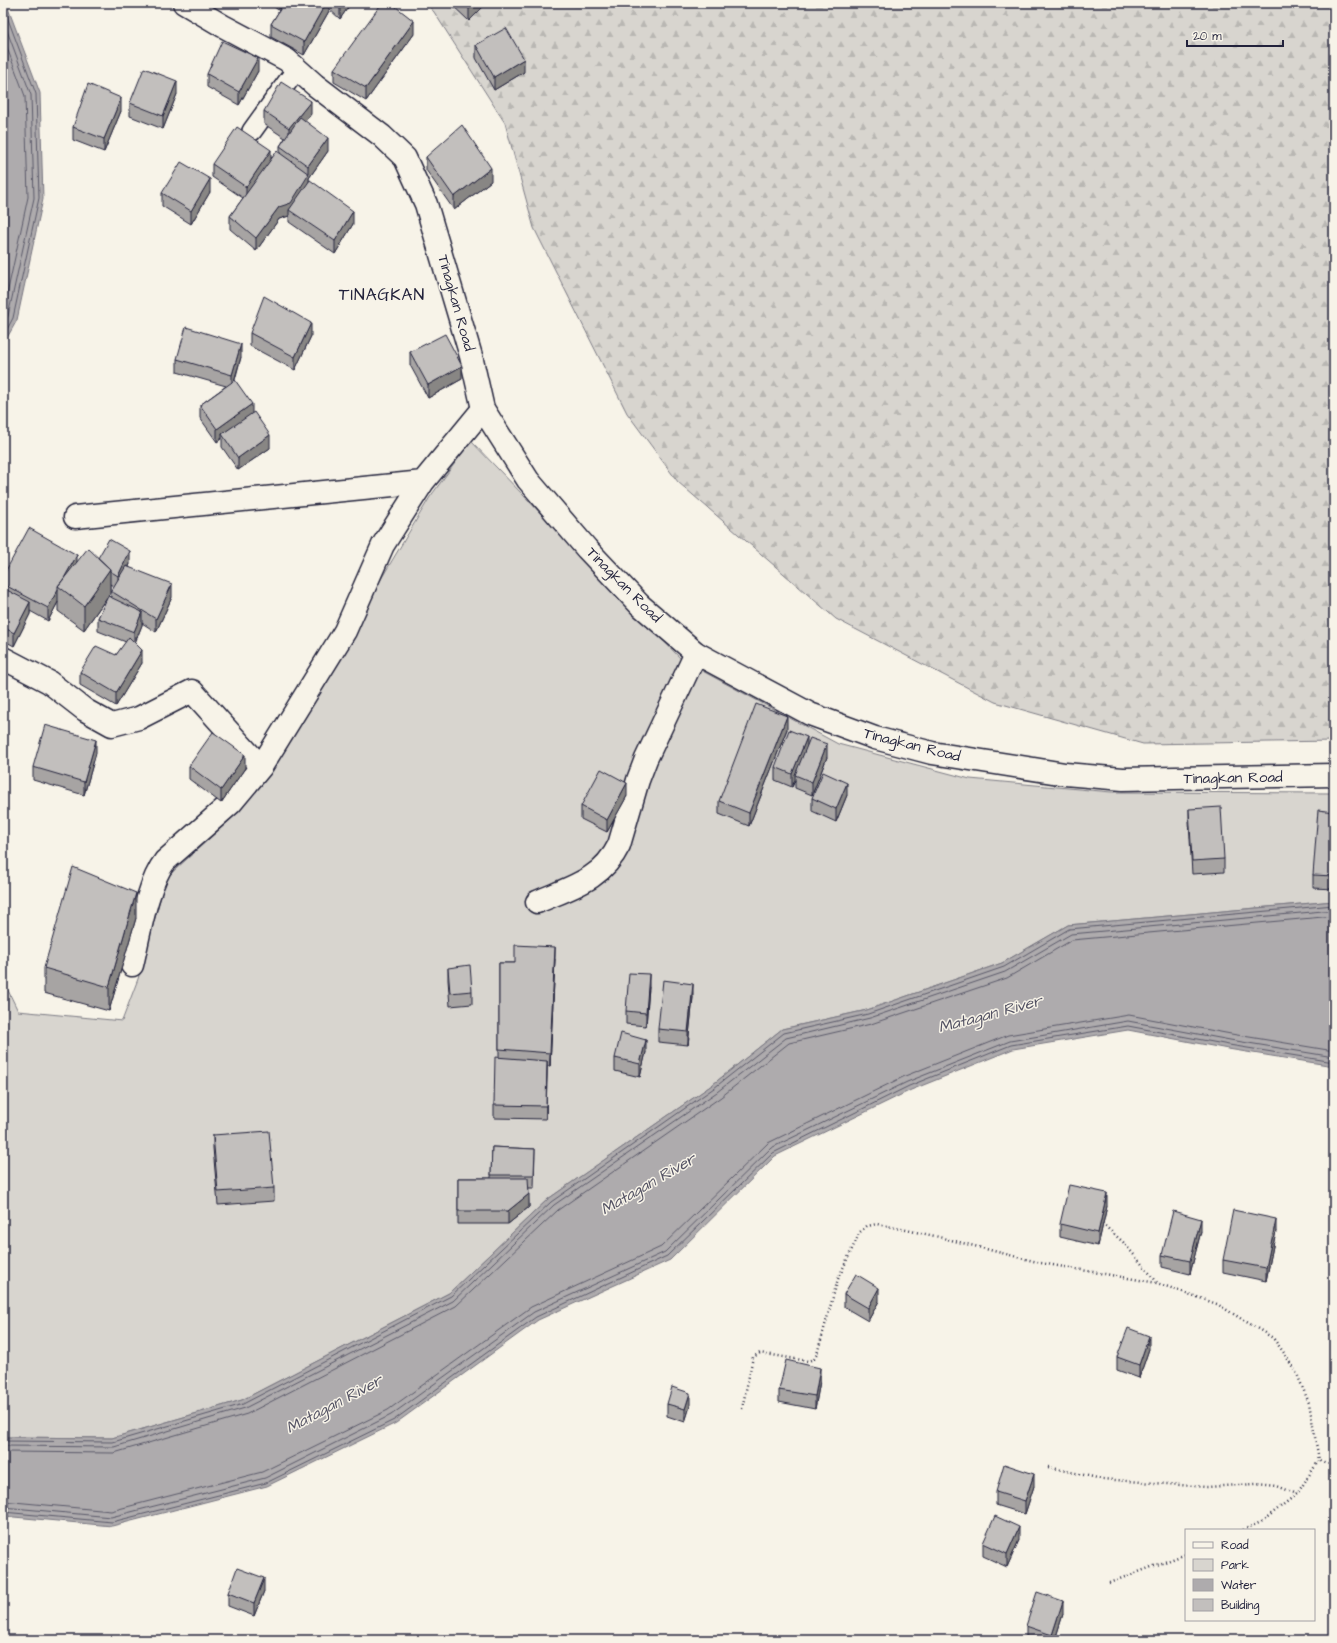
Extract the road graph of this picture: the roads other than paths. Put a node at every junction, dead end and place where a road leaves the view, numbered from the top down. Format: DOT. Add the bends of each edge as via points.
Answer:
graph roads {
  1 [pos="184,3"];
  2 [pos="296,70"];
  3 [pos="252,131"];
  4 [pos="483,409"];
  5 [pos="423,482"];
  6 [pos="75,517"];
  7 [pos="696,653"];
  8 [pos="3,658"];
  9 [pos="261,767"];
  10 [pos="1334,775"];
  11 [pos="537,902"];
  12 [pos="132,965"];
  1 -- 2 [label="street, Tinagkan Road" via="287,60"];
  2 -- 3 [label="lane"];
  2 -- 4 [label="street, Tinagkan Road" via="382,136 404,158 429,211 471,356"];
  4 -- 5 [label="street"];
  4 -- 7 [label="street, Tinagkan Road" via="528,480 587,549 640,604"];
  5 -- 6 [label="street"];
  5 -- 9 [label="street" via="384,546 345,631"];
  7 -- 10 [label="street, Tinagkan Road" via="810,714 875,738 932,753 1065,774 1123,779"];
  7 -- 11 [label="street" via="643,766 615,854 609,863 592,877"];
  8 -- 9 [label="street" via="49,682 85,710 112,725 139,718 192,691"];
  9 -- 12 [label="street" via="231,803 162,866 152,887"];
}
